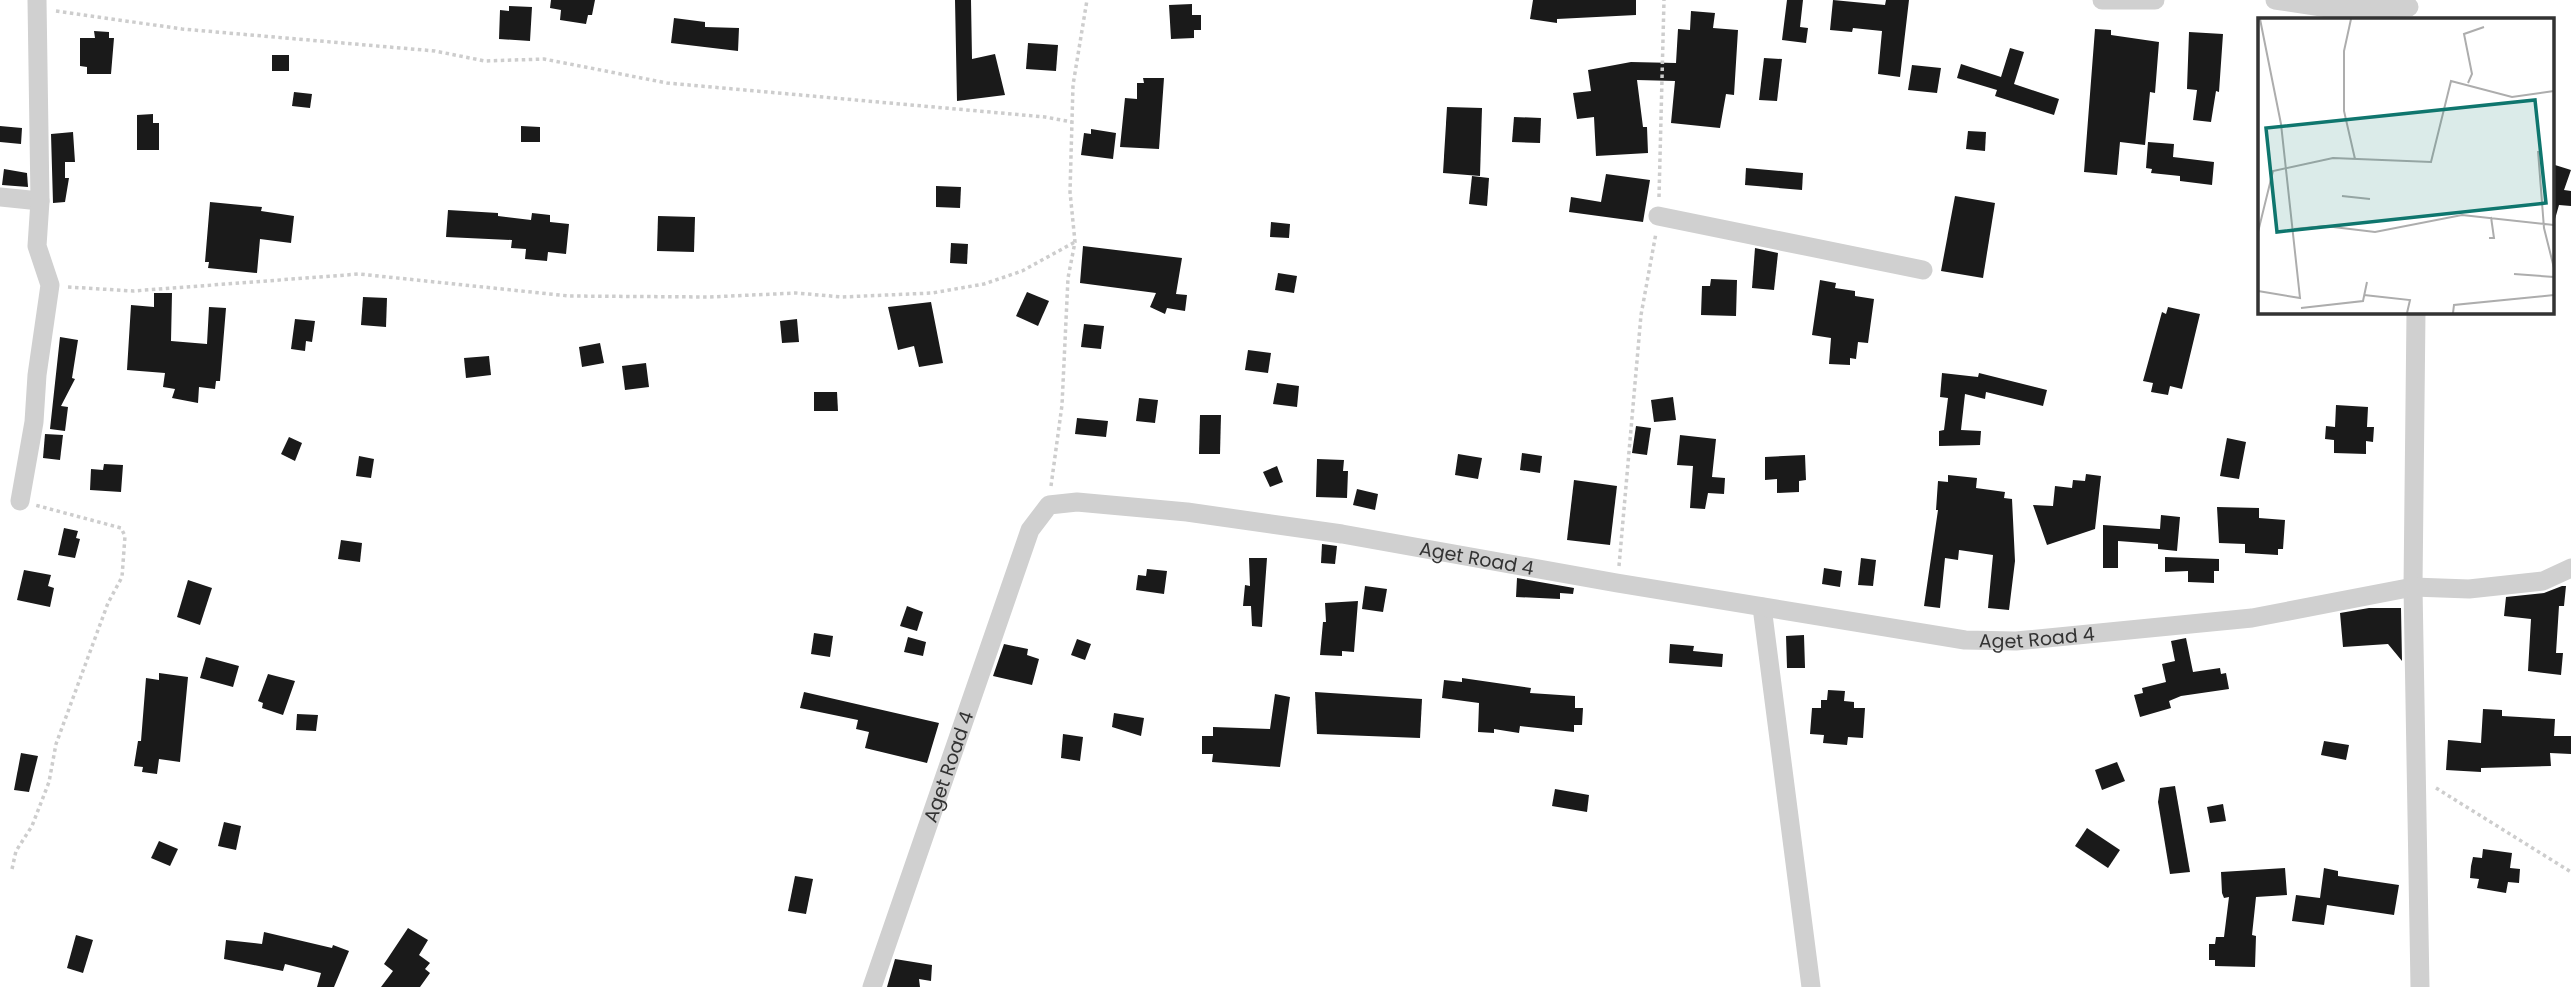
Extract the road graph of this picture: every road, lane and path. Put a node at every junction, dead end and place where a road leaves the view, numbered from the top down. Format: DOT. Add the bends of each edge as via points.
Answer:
graph roads {
  1 [pos="1087,0"];
  2 [pos="1664,0"];
  3 [pos="2102,0"];
  4 [pos="2155,0"];
  5 [pos="2274,0"];
  6 [pos="37,4"];
  7 [pos="2409,9"];
  8 [pos="1072,122"];
  9 [pos="0,197"];
  10 [pos="40,201"];
  11 [pos="1658,216"];
  12 [pos="1075,242"];
  13 [pos="1923,270"];
  14 [pos="50,285"];
  15 [pos="2416,313"];
  16 [pos="20,501"];
  17 [pos="1049,505"];
  18 [pos="2571,568"];
  19 [pos="1617,583"];
  20 [pos="2413,587"];
  21 [pos="1762,607"];
  22 [pos="2416,775"];
  23 [pos="12,869"];
  24 [pos="2571,872"];
  25 [pos="872,987"];
  26 [pos="1811,987"];
  27 [pos="2420,987"];
  1 -- 8 [label="path" via="1076,54"];
  2 -- 11 [label="path"];
  3 -- 4 [label="street"];
  5 -- 7 [label="street" via="2335,9"];
  6 -- 8 [label="path" via="182,29 372,44 485,61 544,59 667,83"];
  6 -- 10 [label="street"];
  8 -- 12 [label="path" via="1070,192"];
  9 -- 10 [label="street"];
  10 -- 14 [label="street" via="37,246"];
  11 -- 13 [label="street"];
  11 -- 19 [label="path" via="1641,315"];
  12 -- 14 [label="path" via="1022,271 984,284 932,293 855,297 796,293 569,296 359,274 133,291"];
  12 -- 17 [label="path"];
  14 -- 16 [label="street"];
  15 -- 20 [label="street"];
  16 -- 23 [label="path" via="121,528 125,548 122,577 56,744 49,782"];
  17 -- 19 [label="street, Aget Road 4" via="1077,502 1200,514"];
  17 -- 25 [label="street, Aget Road 4" via="1030,530"];
  18 -- 20 [label="street, Aget Road 4" via="2543,581 2469,589"];
  19 -- 21 [label="street, Aget Road 4"];
  20 -- 21 [label="street, Aget Road 4" via="2252,618 2016,641 1910,633"];
  20 -- 22 [label="street"];
  21 -- 26 [label="street"];
  22 -- 24 [label="path"];
  22 -- 27 [label="street"];
}
